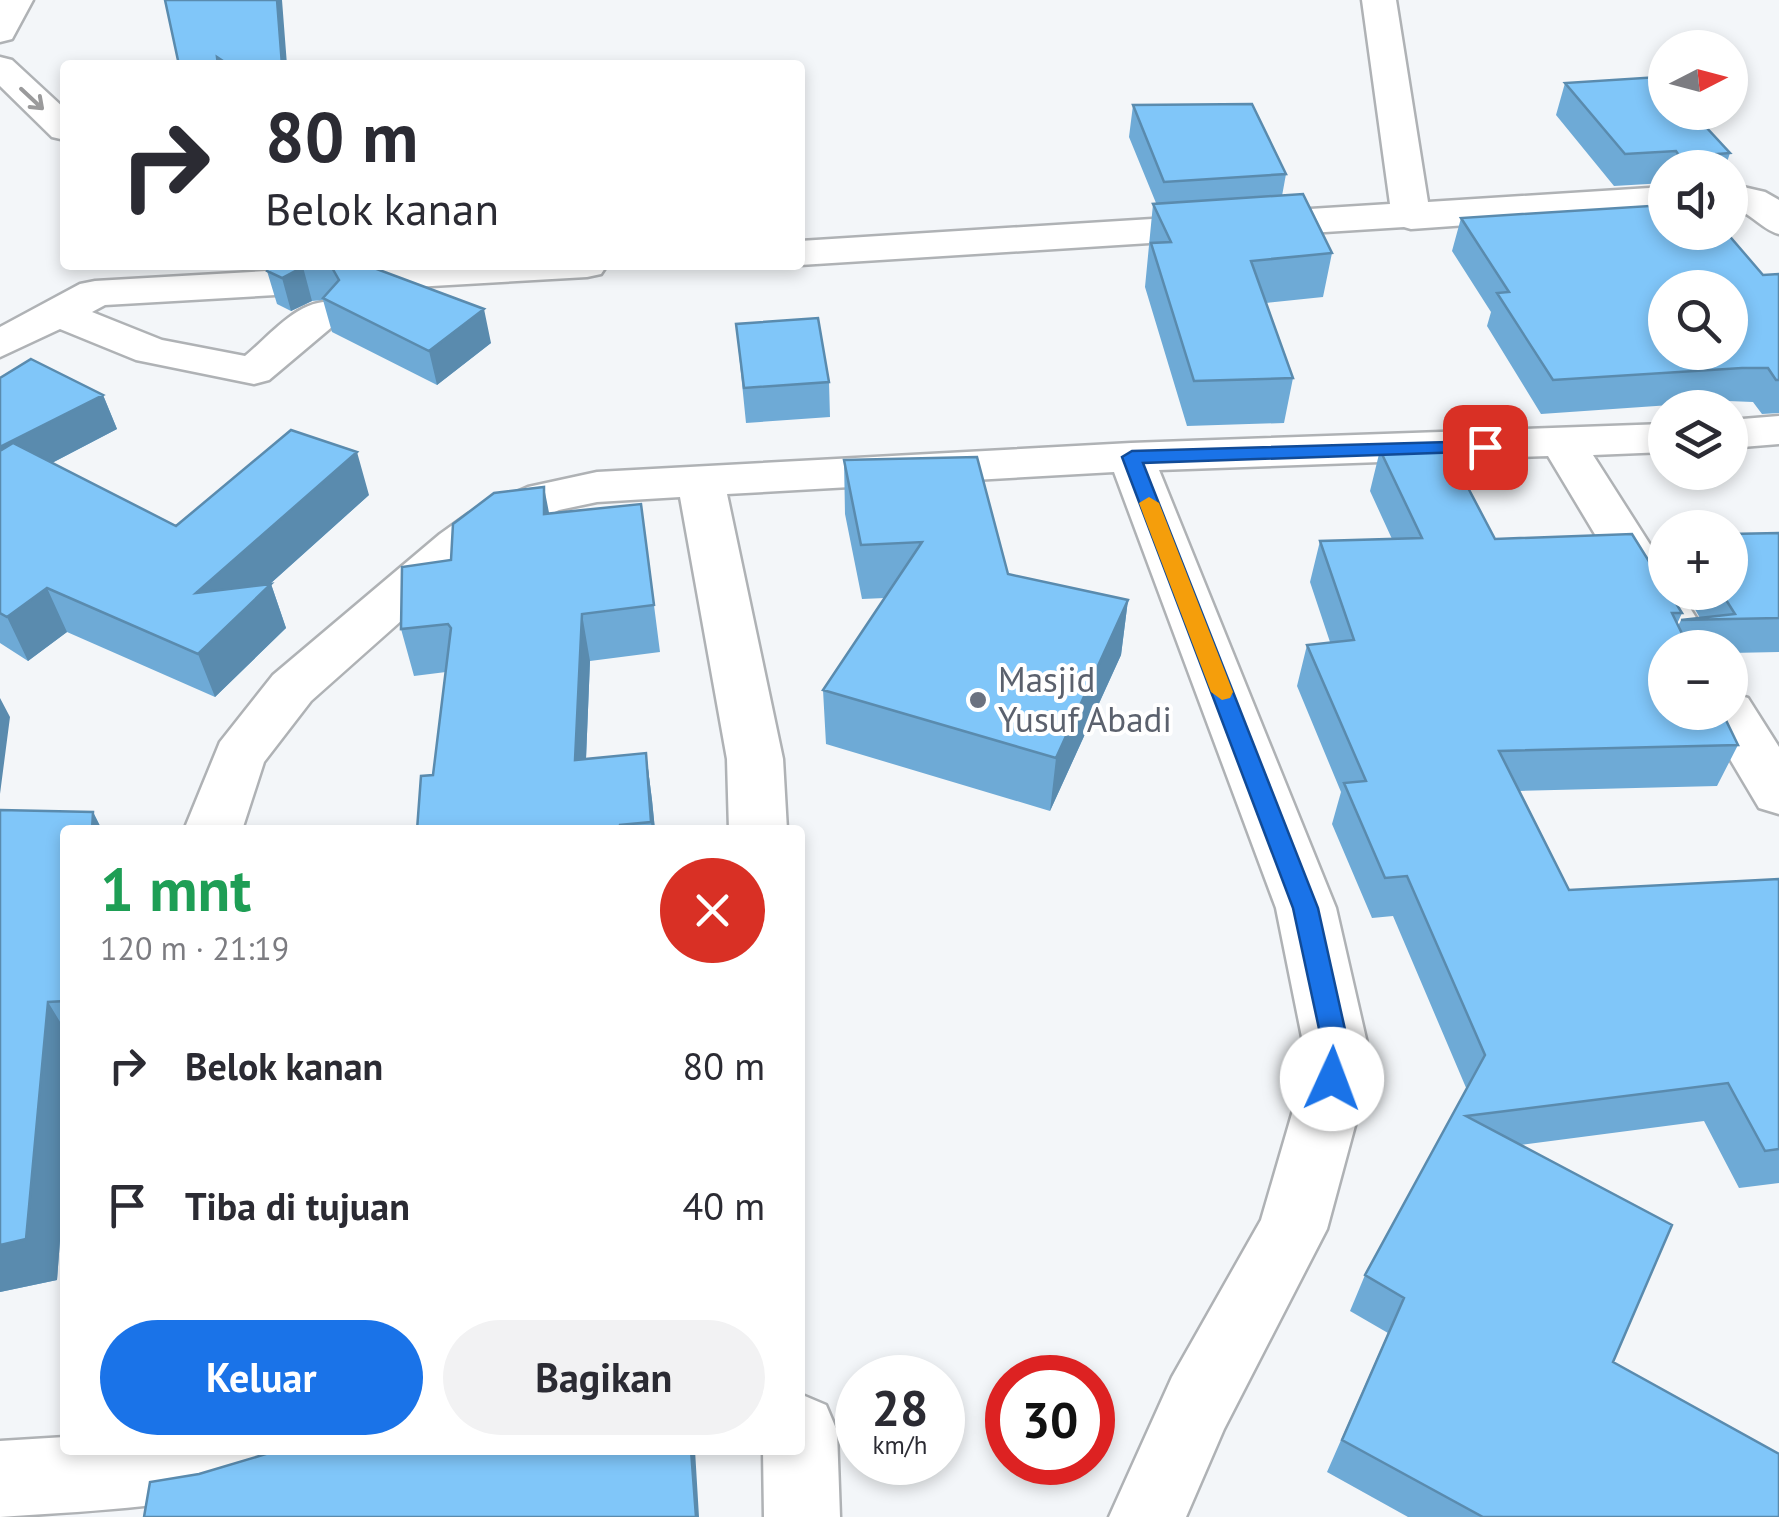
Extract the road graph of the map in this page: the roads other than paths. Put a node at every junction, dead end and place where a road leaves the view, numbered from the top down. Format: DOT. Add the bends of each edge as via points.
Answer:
graph roads {
  1 [pos="16,0"];
  2 [pos="1379,0"];
  3 [pos="0,32"];
  4 [pos="0,67"];
  5 [pos="60,125"];
  6 [pos="1748,198"];
  7 [pos="1648,201"];
  8 [pos="1411,218"];
  9 [pos="1779,222"];
  10 [pos="805,253"];
  11 [pos="414,270"];
  12 [pos="103,279"];
  13 [pos="324,312"];
  14 [pos="57,313"];
  15 [pos="0,344"];
  16 [pos="1779,430"];
  17 [pos="1748,433"];
  18 [pos="1648,439"];
  19 [pos="1564,444"];
  20 [pos="1132,457"];
  21 [pos="700,479"];
  22 [pos="1678,630"];
  23 [pos="1740,730"];
  24 [pos="1779,793"];
  25 [pos="214,825"];
  26 [pos="758,825"];
  27 [pos="229,1455"];
  28 [pos="801,1455"];
  29 [pos="0,1478"];
  30 [pos="105,1480"];
  31 [pos="802,1517"];
  32 [pos="1147,1517"];
  1 -- 3 [label="street"];
  2 -- 8 [label="street"];
  4 -- 5 [label="street, one-way"];
  6 -- 9 [label="street"];
  7 -- 8 [label="street"];
  8 -- 10 [label="street"];
  11 -- 12 [label="street"];
  12 -- 14 [label="street"];
  13 -- 14 [label="street" via="254,371 151,352"];
  14 -- 15 [label="street"];
  16 -- 17 [label="street"];
  18 -- 19 [label="street"];
  19 -- 20 [label="street"];
  19 -- 22 [label="street"];
  20 -- 21 [label="street"];
  20 -- 32 [label="street" via="1306,908 1337,1052 1293,1229 1198,1403"];
  21 -- 25 [label="street" via="544,498 485,525 292,688 239,756"];
  21 -- 26 [label="street" via="754,758"];
  23 -- 24 [label="street"];
  27 -- 30 [label="street"];
  28 -- 31 [label="street"];
  29 -- 30 [label="street"];
}
